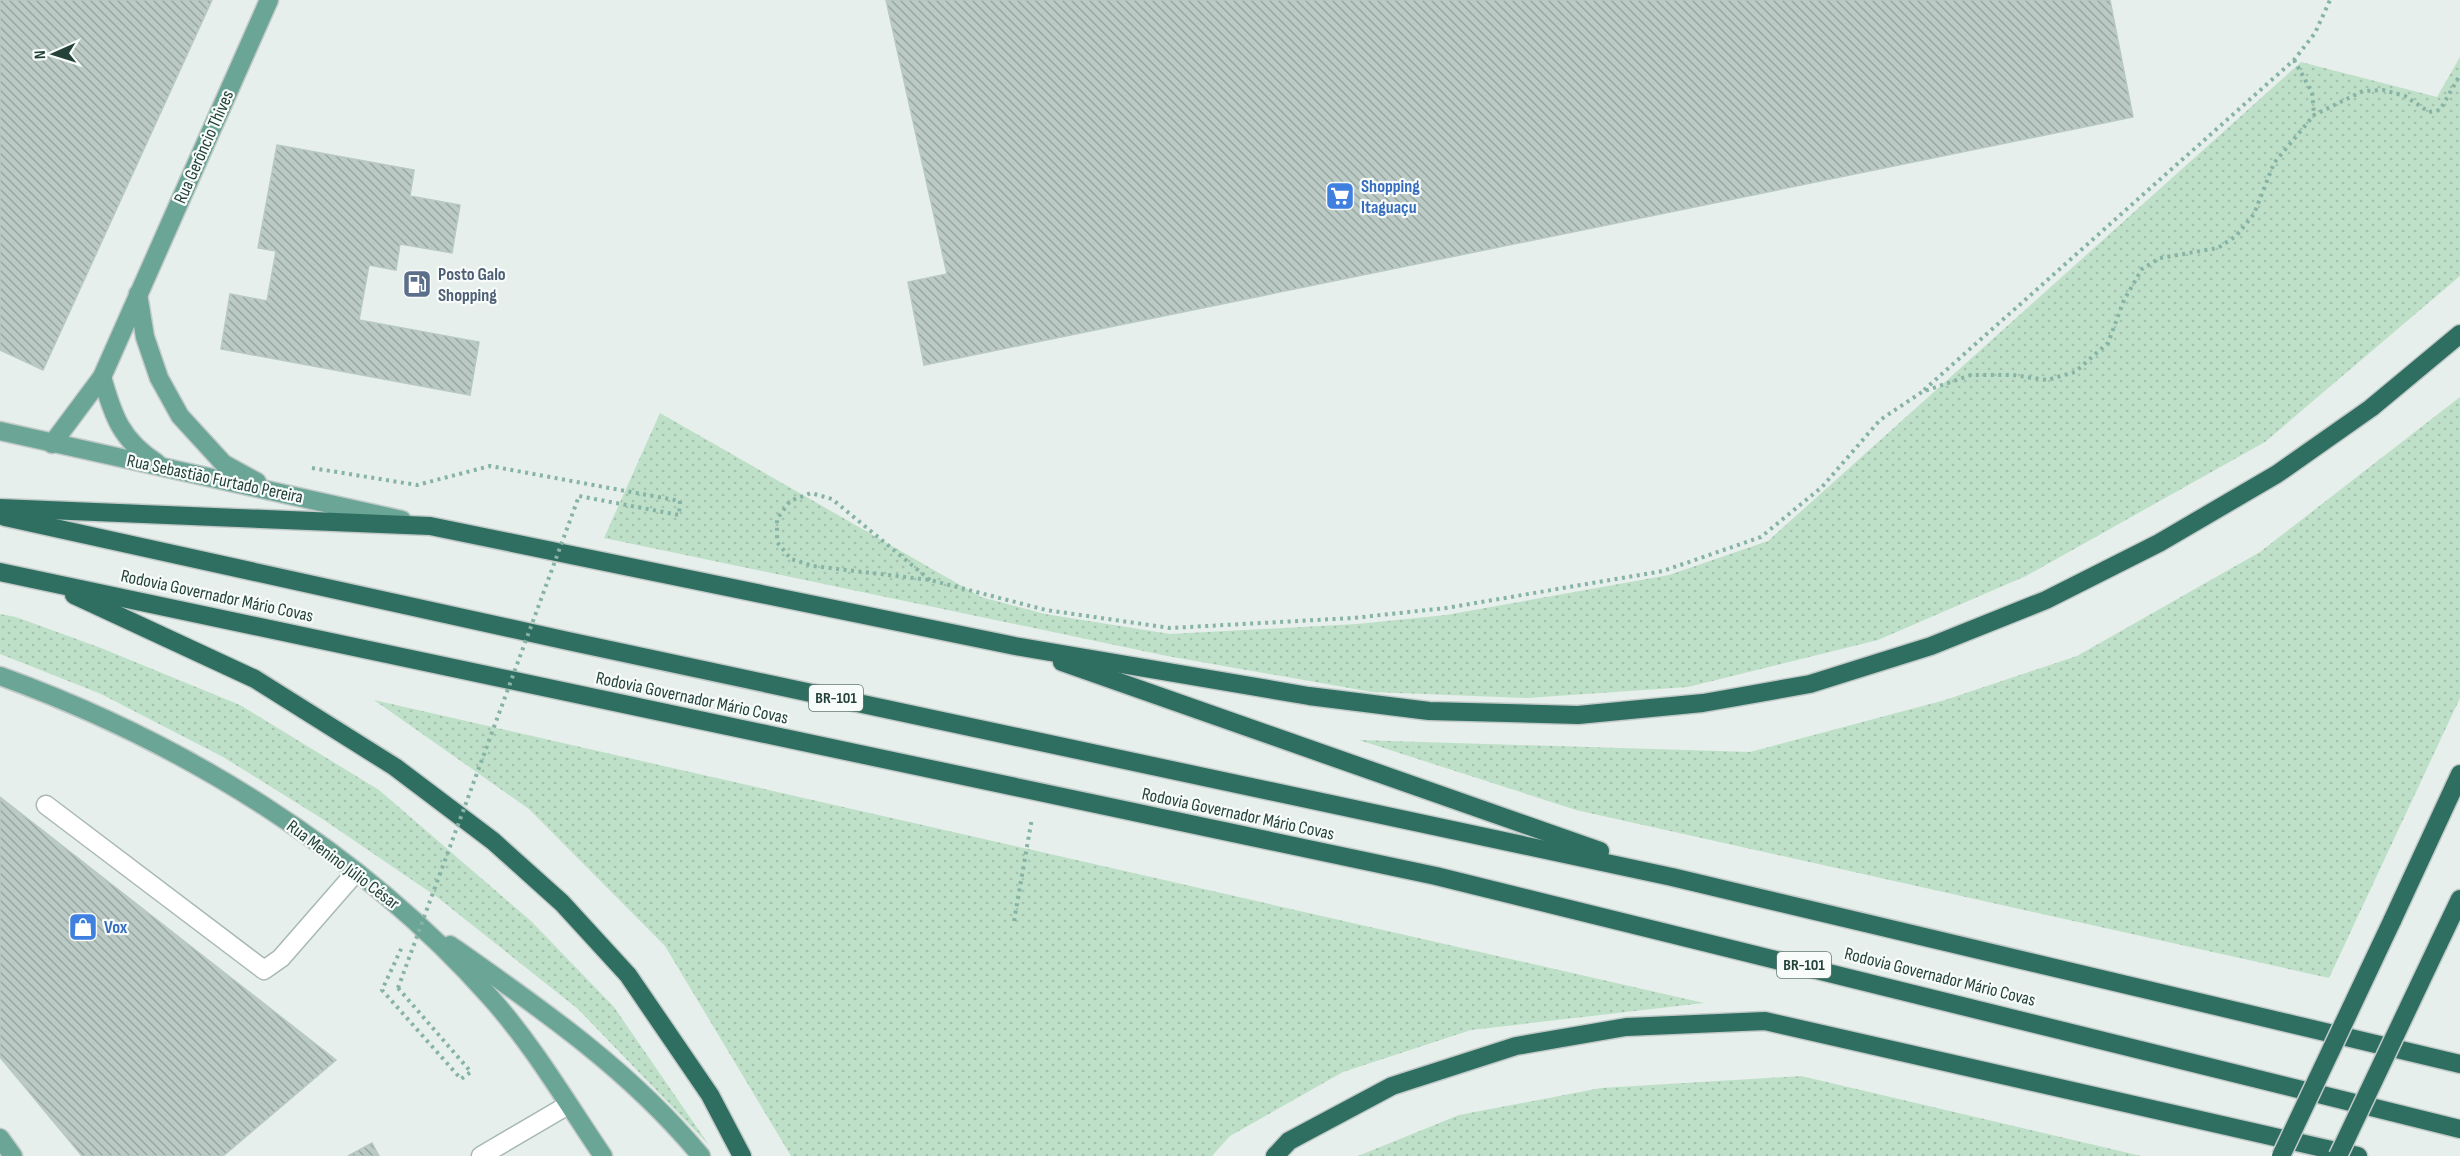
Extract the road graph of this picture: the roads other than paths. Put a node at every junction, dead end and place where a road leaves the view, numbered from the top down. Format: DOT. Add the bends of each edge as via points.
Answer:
graph roads {
  1 [pos="269,0"];
  2 [pos="138,294"];
  3 [pos="2460,334"];
  4 [pos="102,376"];
  5 [pos="0,431"];
  6 [pos="52,444"];
  7 [pos="165,469"];
  8 [pos="274,492"];
  9 [pos="0,508"];
  10 [pos="0,516"];
  11 [pos="430,526"];
  12 [pos="0,572"];
  13 [pos="46,581"];
  14 [pos="1015,646"];
  15 [pos="0,676"];
  16 [pos="2460,774"];
  17 [pos="46,805"];
  18 [pos="356,872"];
  19 [pos="1672,877"];
  20 [pos="2460,899"];
  21 [pos="414,920"];
  22 [pos="2460,1064"];
  23 [pos="568,1105"];
  24 [pos="2460,1129"];
  25 [pos="0,1138"];
  26 [pos="13,1156"];
  27 [pos="481,1156"];
  28 [pos="603,1156"];
  29 [pos="701,1156"];
  30 [pos="742,1156"];
  31 [pos="1275,1156"];
  32 [pos="2281,1156"];
  33 [pos="2338,1156"];
  34 [pos="2358,1156"];
  1 -- 2 [label="main road, Rua Gerôncio Thives"];
  2 -- 4 [label="main road, Rua Gerôncio Thives"];
  2 -- 8 [label="main road" via="145,337 159,378 180,416 224,464"];
  3 -- 14 [label="highway" via="2371,408 2277,474 2159,543 2025,609 1931,646 1810,684 1703,703 1578,716 1429,711 1309,696"];
  4 -- 6 [label="main road, Rua Gerôncio Thives"];
  4 -- 7 [label="main road" via="122,432 137,451"];
  5 -- 6 [label="main road, Rua Sebastião Furtado Pereira"];
  6 -- 7 [label="main road, Rua Sebastião Furtado Pereira"];
  7 -- 8 [label="main road, Rua Sebastião Furtado Pereira"];
  8 -- 11 [label="main road, Rua Sebastião Furtado Pereira"];
  9 -- 11 [label="highway"];
  10 -- 19 [label="highway, Rodovia Governador Mário Covas / BR-101"];
  11 -- 14 [label="highway"];
  12 -- 13 [label="highway, Rodovia Governador Mário Covas / BR-101"];
  13 -- 24 [label="highway, Rodovia Governador Mário Covas / BR-101" via="1436,876"];
  13 -- 30 [label="highway" via="255,680 394,767 493,841 562,903 628,975 710,1095"];
  14 -- 19 [label="highway"];
  15 -- 18 [label="main road, Rua Menino Júlio César" via="151,742 226,782 314,838"];
  16 -- 32 [label="highway, bridge"];
  17 -- 18 [label="lane" via="264,970 281,958"];
  18 -- 21 [label="main road, Rua Menino Júlio César"];
  19 -- 22 [label="highway, Rodovia Governador Mário Covas / BR-101"];
  20 -- 33 [label="highway, bridge"];
  21 -- 23 [label="main road, Rua Menino Júlio César" via="490,997"];
  21 -- 29 [label="main road" via="606,1059 675,1125"];
  23 -- 27 [label="lane"];
  23 -- 28 [label="main road, Rua Menino Júlio César"];
  25 -- 26 [label="main road"];
  31 -- 34 [label="highway" via="1289,1141 1392,1086 1516,1046 1626,1027 1765,1021"];
}
